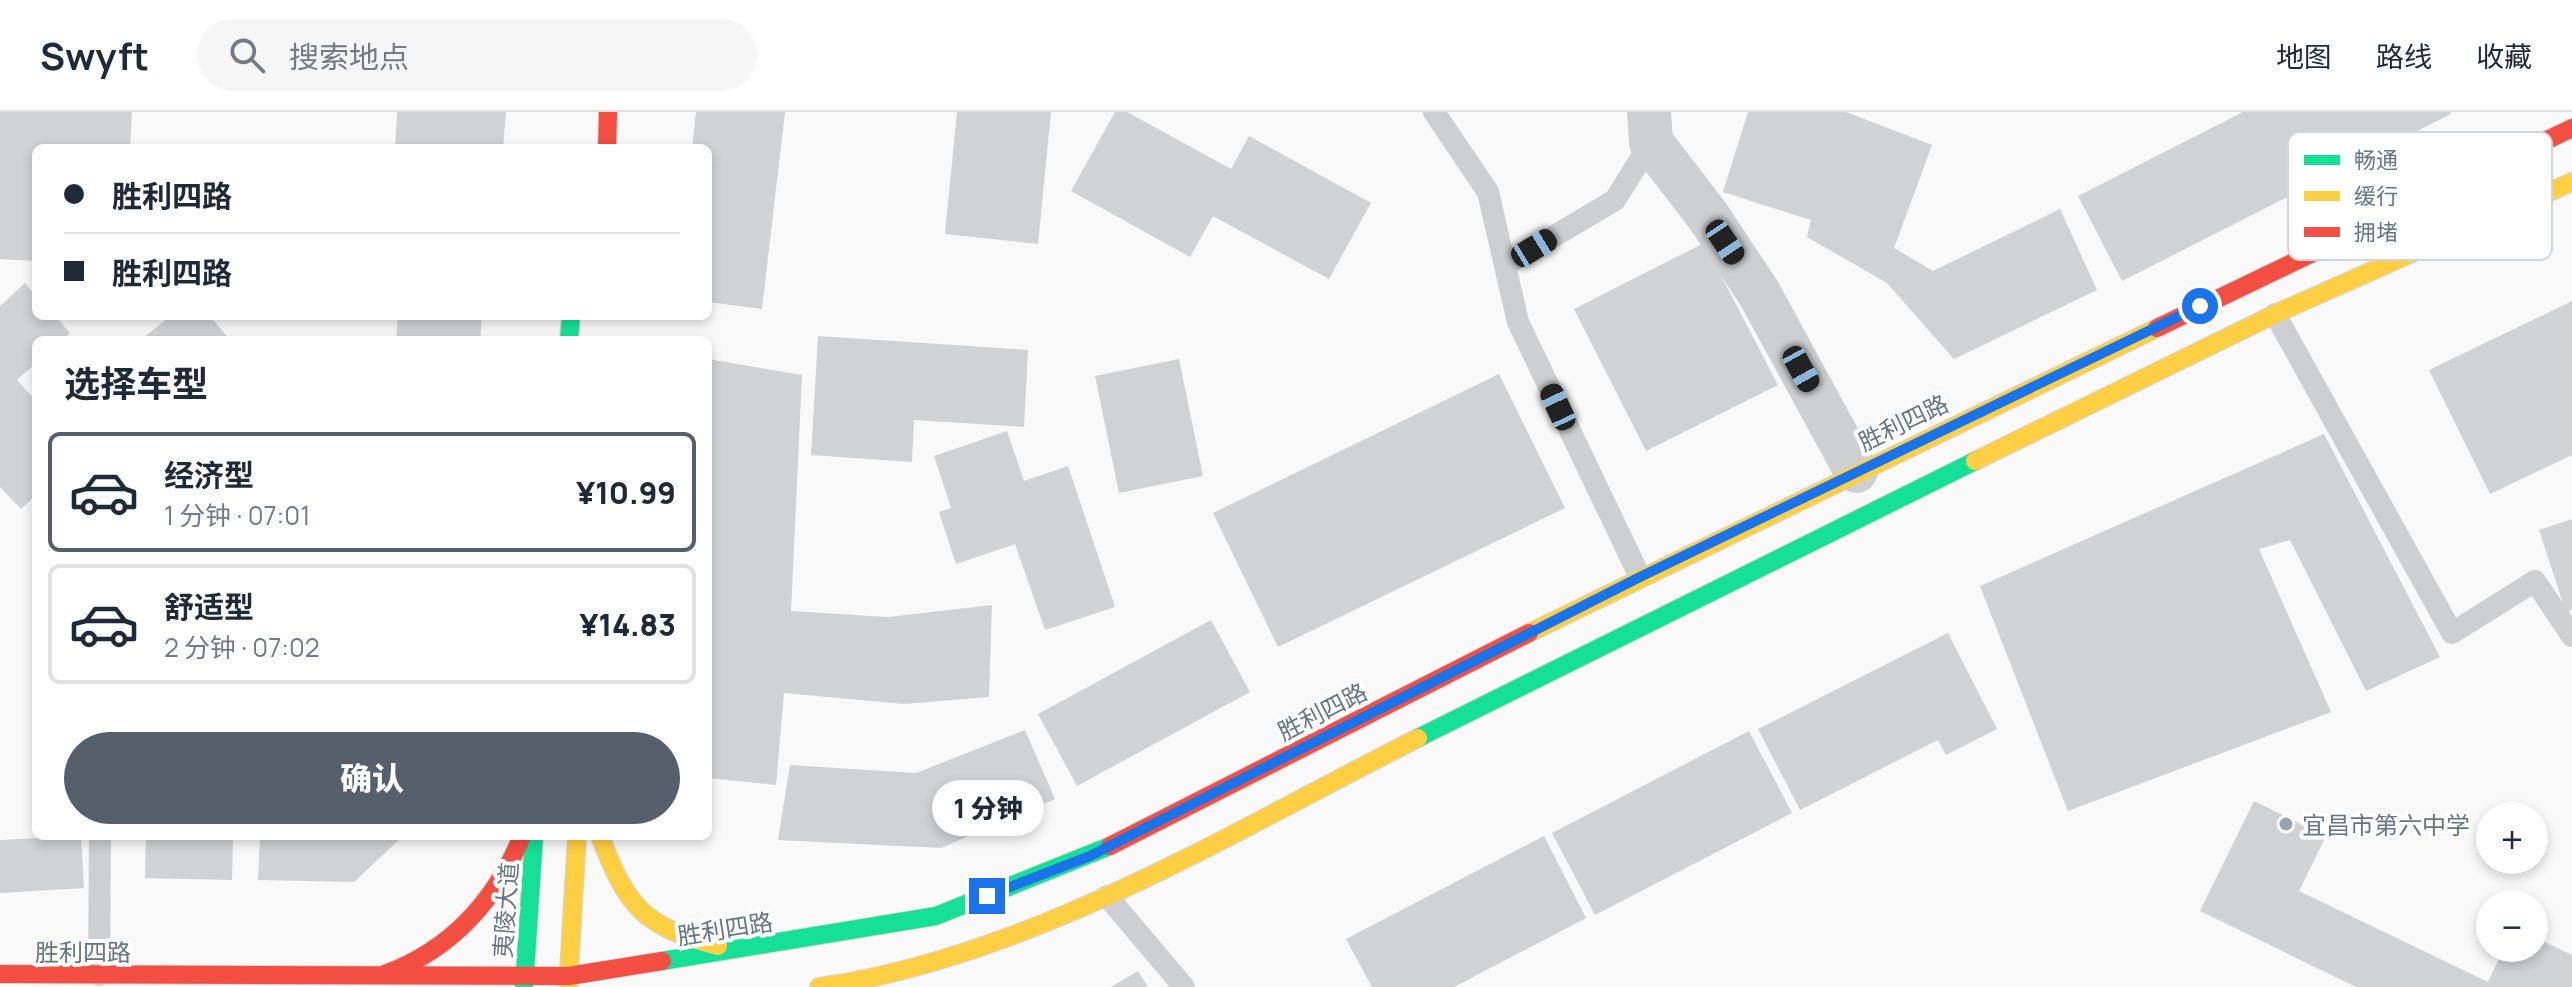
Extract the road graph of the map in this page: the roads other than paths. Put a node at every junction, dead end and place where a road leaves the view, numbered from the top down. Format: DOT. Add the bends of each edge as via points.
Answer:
graph roads {
  1 [pos="608,112"];
  2 [pos="1434,112"];
  3 [pos="1650,127"];
  4 [pos="2572,128"];
  5 [pos="2552,138"];
  6 [pos="607,144"];
  7 [pos="2572,182"];
  8 [pos="2552,191"];
  9 [pos="2296,260"];
  10 [pos="2396,260"];
  11 [pos="1507,264"];
  12 [pos="2275,314"];
  13 [pos="1856,471"];
  14 [pos="1640,577"];
  15 [pos="2572,636"];
  16 [pos="100,840"];
  17 [pos="521,840"];
  18 [pos="534,840"];
  19 [pos="577,840"];
  20 [pos="602,840"];
  21 [pos="1107,896"];
  22 [pos="736,950"];
  23 [pos="0,974"];
  24 [pos="99,975"];
  25 [pos="374,977"];
  26 [pos="568,981"];
  27 [pos="524,983"];
  28 [pos="840,985"];
  29 [pos="819,987"];
  30 [pos="1184,987"];
  1 -- 6 [label="main road"];
  2 -- 11 [label="lane" via="1488,192"];
  3 -- 11 [label="lane" via="1615,200"];
  3 -- 13 [label="street" via="1759,293"];
  4 -- 5 [label="main road, 胜利四路"];
  7 -- 8 [label="main road"];
  9 -- 13 [label="main road, 胜利四路"];
  10 -- 12 [label="main road"];
  11 -- 14 [label="lane" via="1518,322"];
  12 -- 15 [label="lane" via="2452,633 2535,581"];
  12 -- 21 [label="main road" via="1659,615"];
  13 -- 14 [label="main road, 胜利四路"];
  14 -- 22 [label="main road, 胜利四路" via="1090,856 936,916"];
  16 -- 24 [label="lane"];
  17 -- 25 [label="main road" via="496,889 471,917 402,969"];
  18 -- 27 [label="main road, 夷陵大道"];
  19 -- 26 [label="main road"];
  20 -- 22 [label="main road" via="636,911 669,934"];
  21 -- 28 [label="main road" via="938,962"];
  21 -- 30 [label="lane"];
  22 -- 26 [label="main road, 胜利四路"];
  23 -- 24 [label="main road, 胜利四路"];
  24 -- 25 [label="main road, 胜利四路"];
  25 -- 27 [label="main road, 胜利四路"];
  26 -- 27 [label="main road, 胜利四路"];
  28 -- 29 [label="main road"];
}
